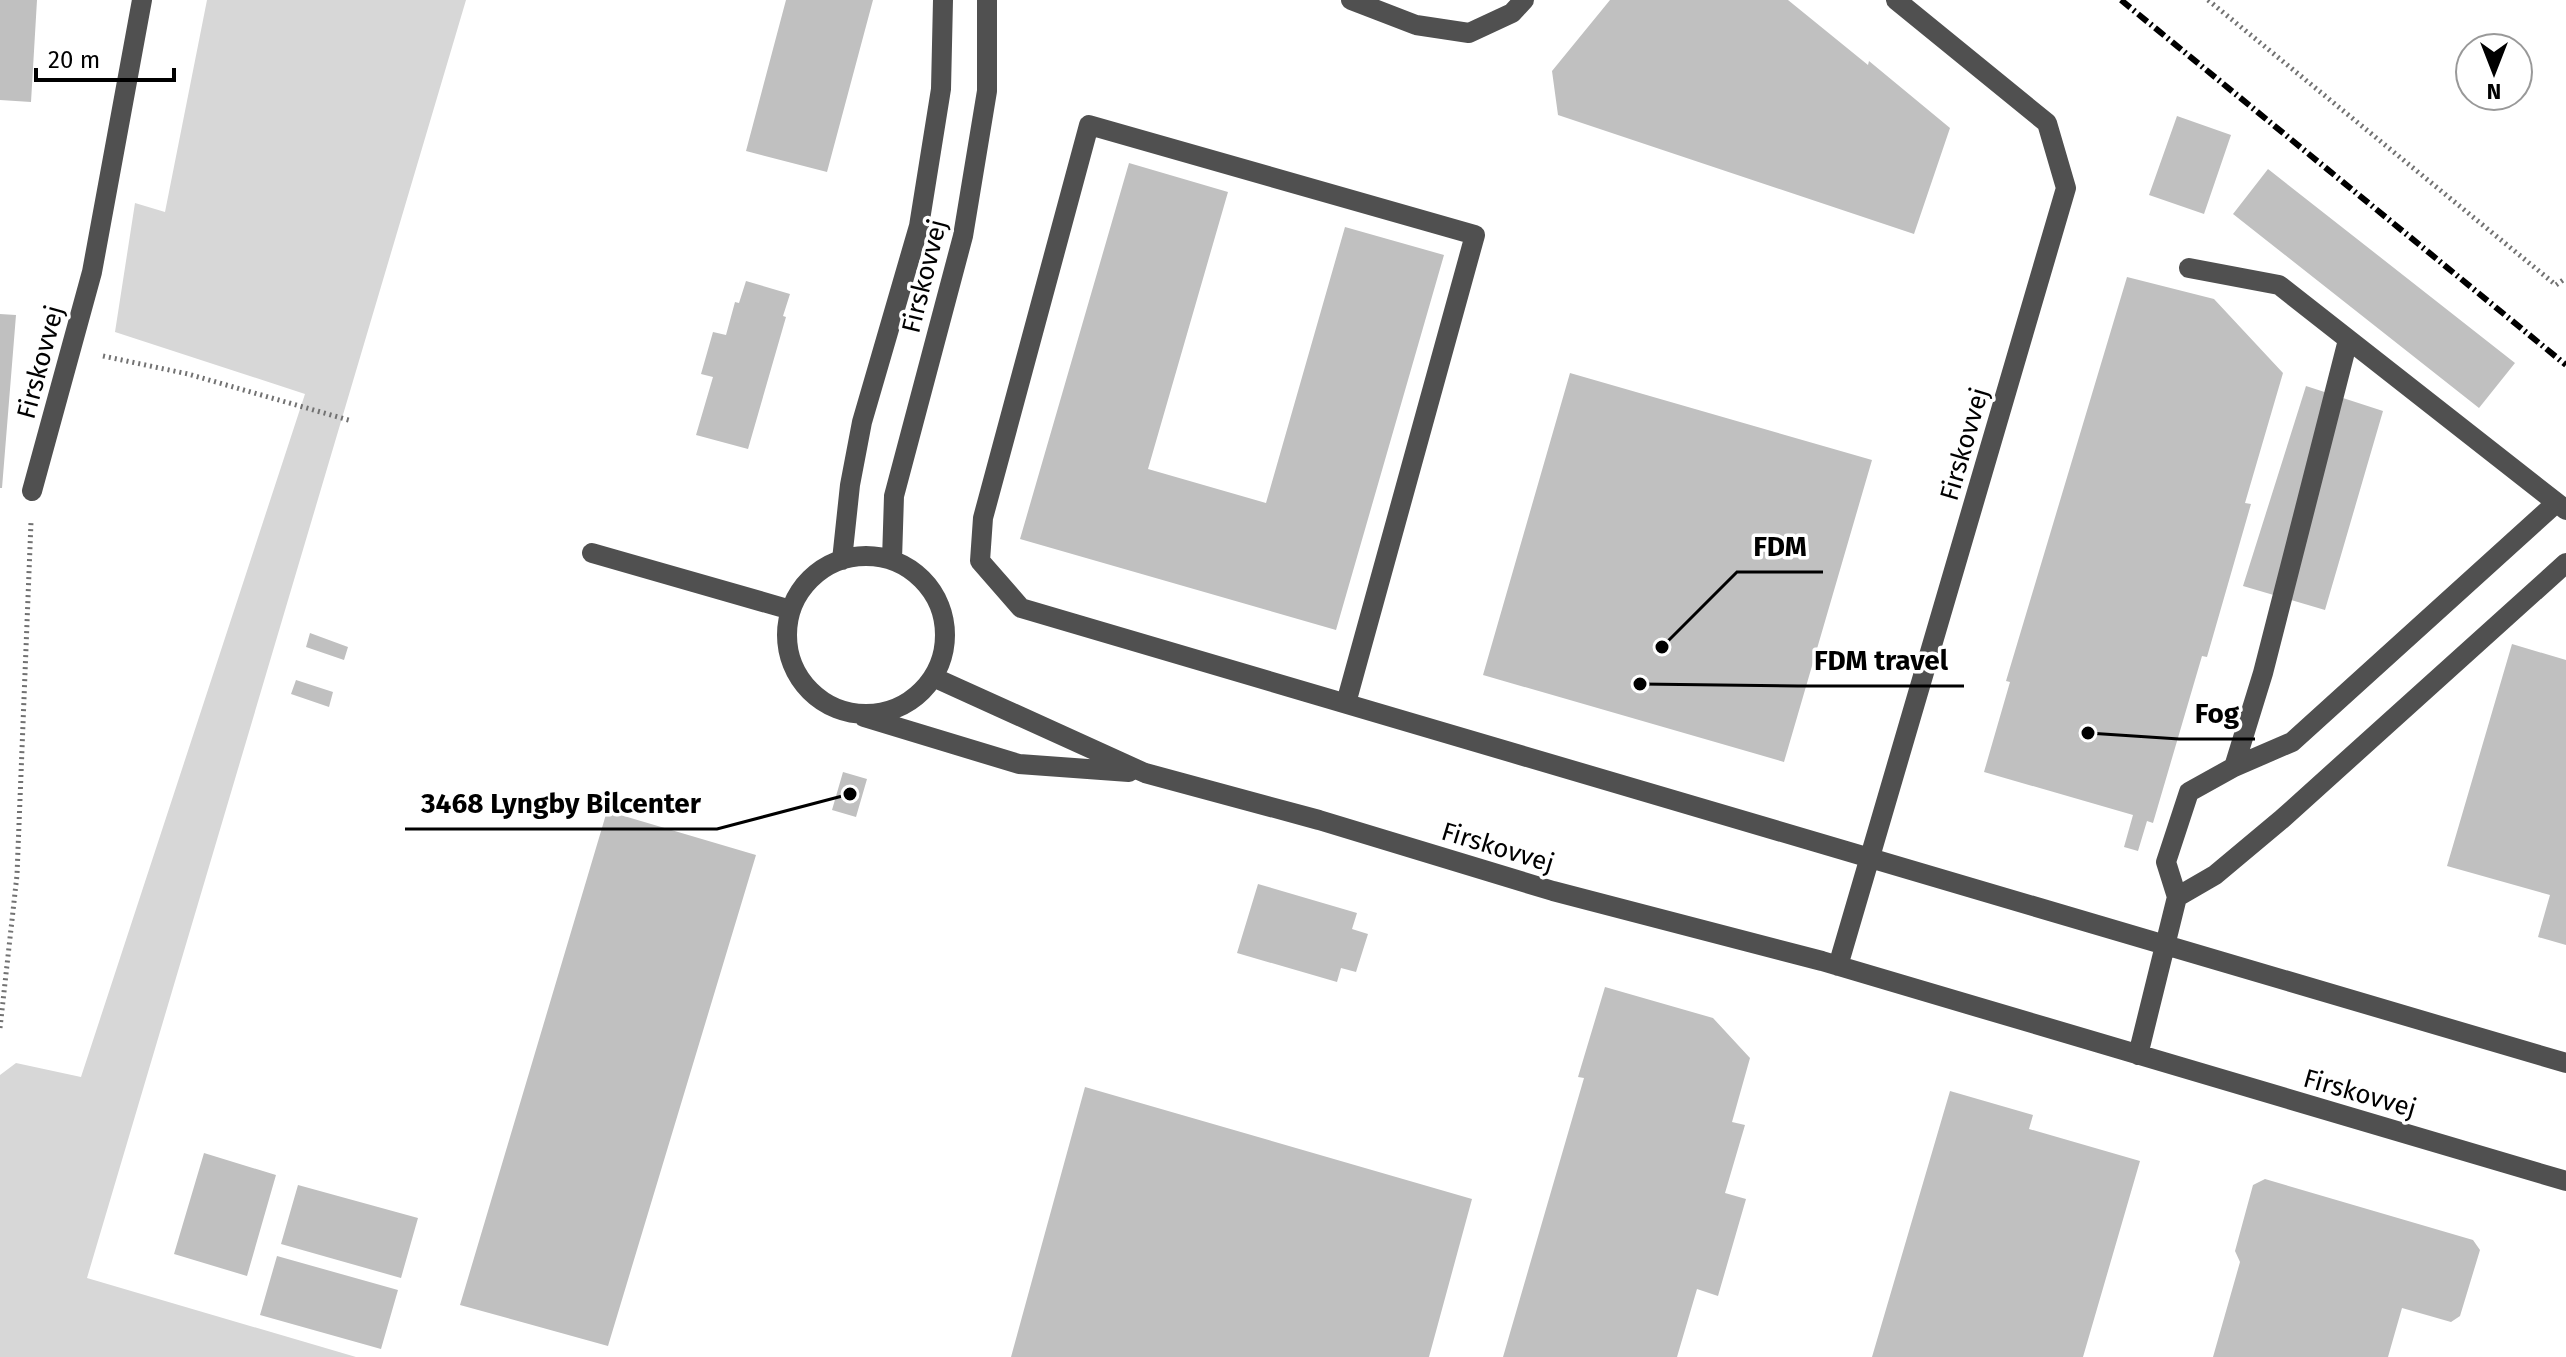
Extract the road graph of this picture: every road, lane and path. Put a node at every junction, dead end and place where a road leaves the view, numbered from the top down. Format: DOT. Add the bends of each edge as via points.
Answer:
graph roads {
  1 [pos="142,0"];
  2 [pos="943,0"];
  3 [pos="987,0"];
  4 [pos="1351,0"];
  5 [pos="1524,0"];
  6 [pos="1896,0"];
  7 [pos="2208,0"];
  8 [pos="2189,268"];
  9 [pos="2566,278"];
  10 [pos="2348,340"];
  11 [pos="71,349"];
  12 [pos="352,421"];
  13 [pos="32,491"];
  14 [pos="2561,506"];
  15 [pos="592,553"];
  16 [pos="842,560"];
  17 [pos="892,560"];
  18 [pos="2566,563"];
  19 [pos="791,610"];
  20 [pos="933,677"];
  21 [pos="1346,703"];
  22 [pos="851,713"];
  23 [pos="2234,767"];
  24 [pos="1145,773"];
  25 [pos="1870,858"];
  26 [pos="2177,897"];
  27 [pos="2165,945"];
  28 [pos="1838,966"];
  29 [pos="0,1028"];
  30 [pos="2138,1055"];
  31 [pos="2566,1063"];
  32 [pos="2566,1181"];
  1 -- 11 [label="street, Firskovvej" via="92,272"];
  2 -- 16 [label="street, Firskovvej" via="941,89 919,226 862,422"];
  3 -- 17 [label="street, Firskovvej" via="987,91 963,236 894,496"];
  4 -- 5 [label="street" via="1416,25 1469,33 1512,13"];
  6 -- 25 [label="street, Firskovvej" via="2047,123 2066,188"];
  7 -- 9 [label="path" via="2556,285"];
  8 -- 10 [label="street" via="2279,285"];
  10 -- 14 [label="street"];
  10 -- 23 [label="street"];
  11 -- 12 [label="path" via="188,374"];
  11 -- 13 [label="street, Firskovvej"];
  13 -- 29 [label="path" via="17,875"];
  14 -- 23 [label="street" via="2292,742"];
  15 -- 19 [label="street"];
  16 -- 17 [label="street"];
  16 -- 19 [label="street" via="820,570 802,588"];
  17 -- 20 [label="street" via="930,588 940,609 944,644"];
  18 -- 26 [label="street" via="2282,819 2215,875"];
  19 -- 22 [label="street" via="787,629 793,667 816,697"];
  20 -- 22 [label="street" via="897,707 875,714"];
  20 -- 24 [label="street, Firskovvej"];
  21 -- 21 [label="street" via="1021,608 980,561 983,518 1089,125 1475,235"];
  21 -- 25 [label="street"];
  22 -- 24 [label="street, Firskovvej" via="1019,764"];
  23 -- 26 [label="street" via="2189,792 2166,862"];
  24 -- 28 [label="street, Firskovvej" via="1553,891"];
  25 -- 27 [label="street"];
  25 -- 28 [label="street, Firskovvej"];
  26 -- 27 [label="street"];
  27 -- 30 [label="street"];
  27 -- 31 [label="street"];
  28 -- 30 [label="street, Firskovvej"];
  30 -- 32 [label="street, Firskovvej"];
}
